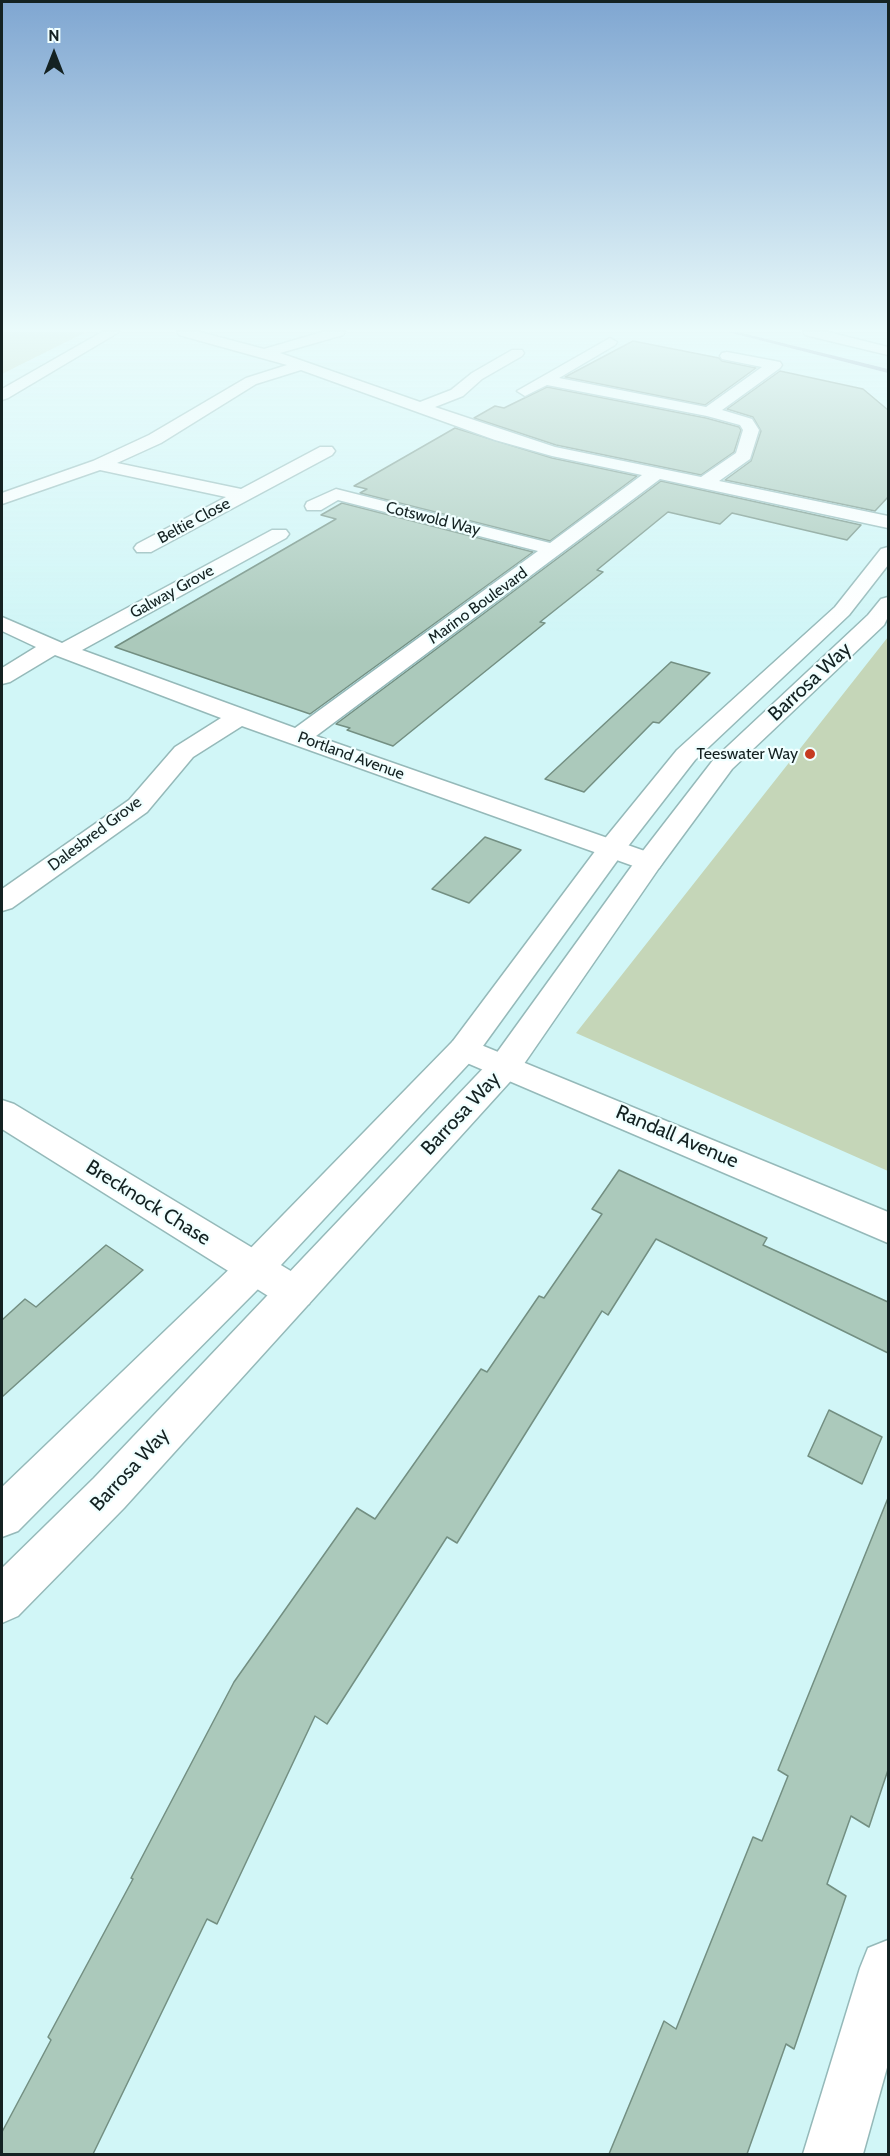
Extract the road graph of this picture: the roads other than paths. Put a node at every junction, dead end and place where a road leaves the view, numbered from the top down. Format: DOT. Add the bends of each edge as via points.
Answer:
graph roads {
  1 [pos="166,433"];
  2 [pos="492,433"];
  3 [pos="750,433"];
  4 [pos="326,451"];
  5 [pos="99,465"];
  6 [pos="655,474"];
  7 [pos="705,483"];
  8 [pos="244,495"];
  9 [pos="2,499"];
  10 [pos="314,506"];
  11 [pos="888,522"];
  12 [pos="279,534"];
  13 [pos="144,548"];
  14 [pos="555,550"];
  15 [pos="888,553"];
  16 [pos="888,603"];
  17 [pos="2,623"];
  18 [pos="59,649"];
  19 [pos="2,677"];
  20 [pos="240,717"];
  21 [pos="299,737"];
  22 [pos="612,849"];
  23 [pos="649,862"];
  24 [pos="2,902"];
  25 [pos="464,1049"];
  26 [pos="506,1066"];
  27 [pos="2,1113"];
  28 [pos="888,1228"];
  29 [pos="254,1269"];
  30 [pos="295,1293"];
  31 [pos="2,1516"];
  32 [pos="2,1600"];
  33 [pos="888,1968"];
  34 [pos="833,2154"];
  1 -- 5 [label="street"];
  2 -- 6 [label="street"];
  3 -- 7 [label="street" via="744,455"];
  4 -- 8 [label="street, Beltie Close"];
  5 -- 8 [label="street, Beltie Close"];
  5 -- 9 [label="street"];
  6 -- 7 [label="street"];
  6 -- 14 [label="street, Marino Boulevard"];
  7 -- 11 [label="street"];
  8 -- 13 [label="street, Beltie Close"];
  10 -- 14 [label="street, Cotswold Way" via="336,494"];
  12 -- 18 [label="street, Galway Grove"];
  14 -- 21 [label="street, Marino Boulevard"];
  15 -- 22 [label="street, Barrosa Way" via="842,611 686,755"];
  16 -- 23 [label="street, Barrosa Way" via="876,620 723,764"];
  17 -- 18 [label="street, Portland Avenue"];
  18 -- 19 [label="street"];
  18 -- 20 [label="street, Portland Avenue"];
  20 -- 21 [label="street, Portland Avenue"];
  20 -- 24 [label="street, Dalesbred Grove" via="184,752 138,806"];
  21 -- 22 [label="street, Portland Avenue"];
  22 -- 23 [label="street, Portland Avenue"];
  22 -- 25 [label="street, Barrosa Way"];
  23 -- 26 [label="street, Barrosa Way"];
  25 -- 26 [label="street, Randall Avenue"];
  25 -- 29 [label="street, Barrosa Way"];
  26 -- 28 [label="street, Randall Avenue"];
  26 -- 30 [label="street, Barrosa Way"];
  27 -- 29 [label="street, Brecknock Chase"];
  29 -- 30 [label="street, Brecknock Chase"];
  29 -- 31 [label="street, Barrosa Way"];
  30 -- 32 [label="street, Barrosa Way" via="109,1493"];
  33 -- 34 [label="street"];
}
